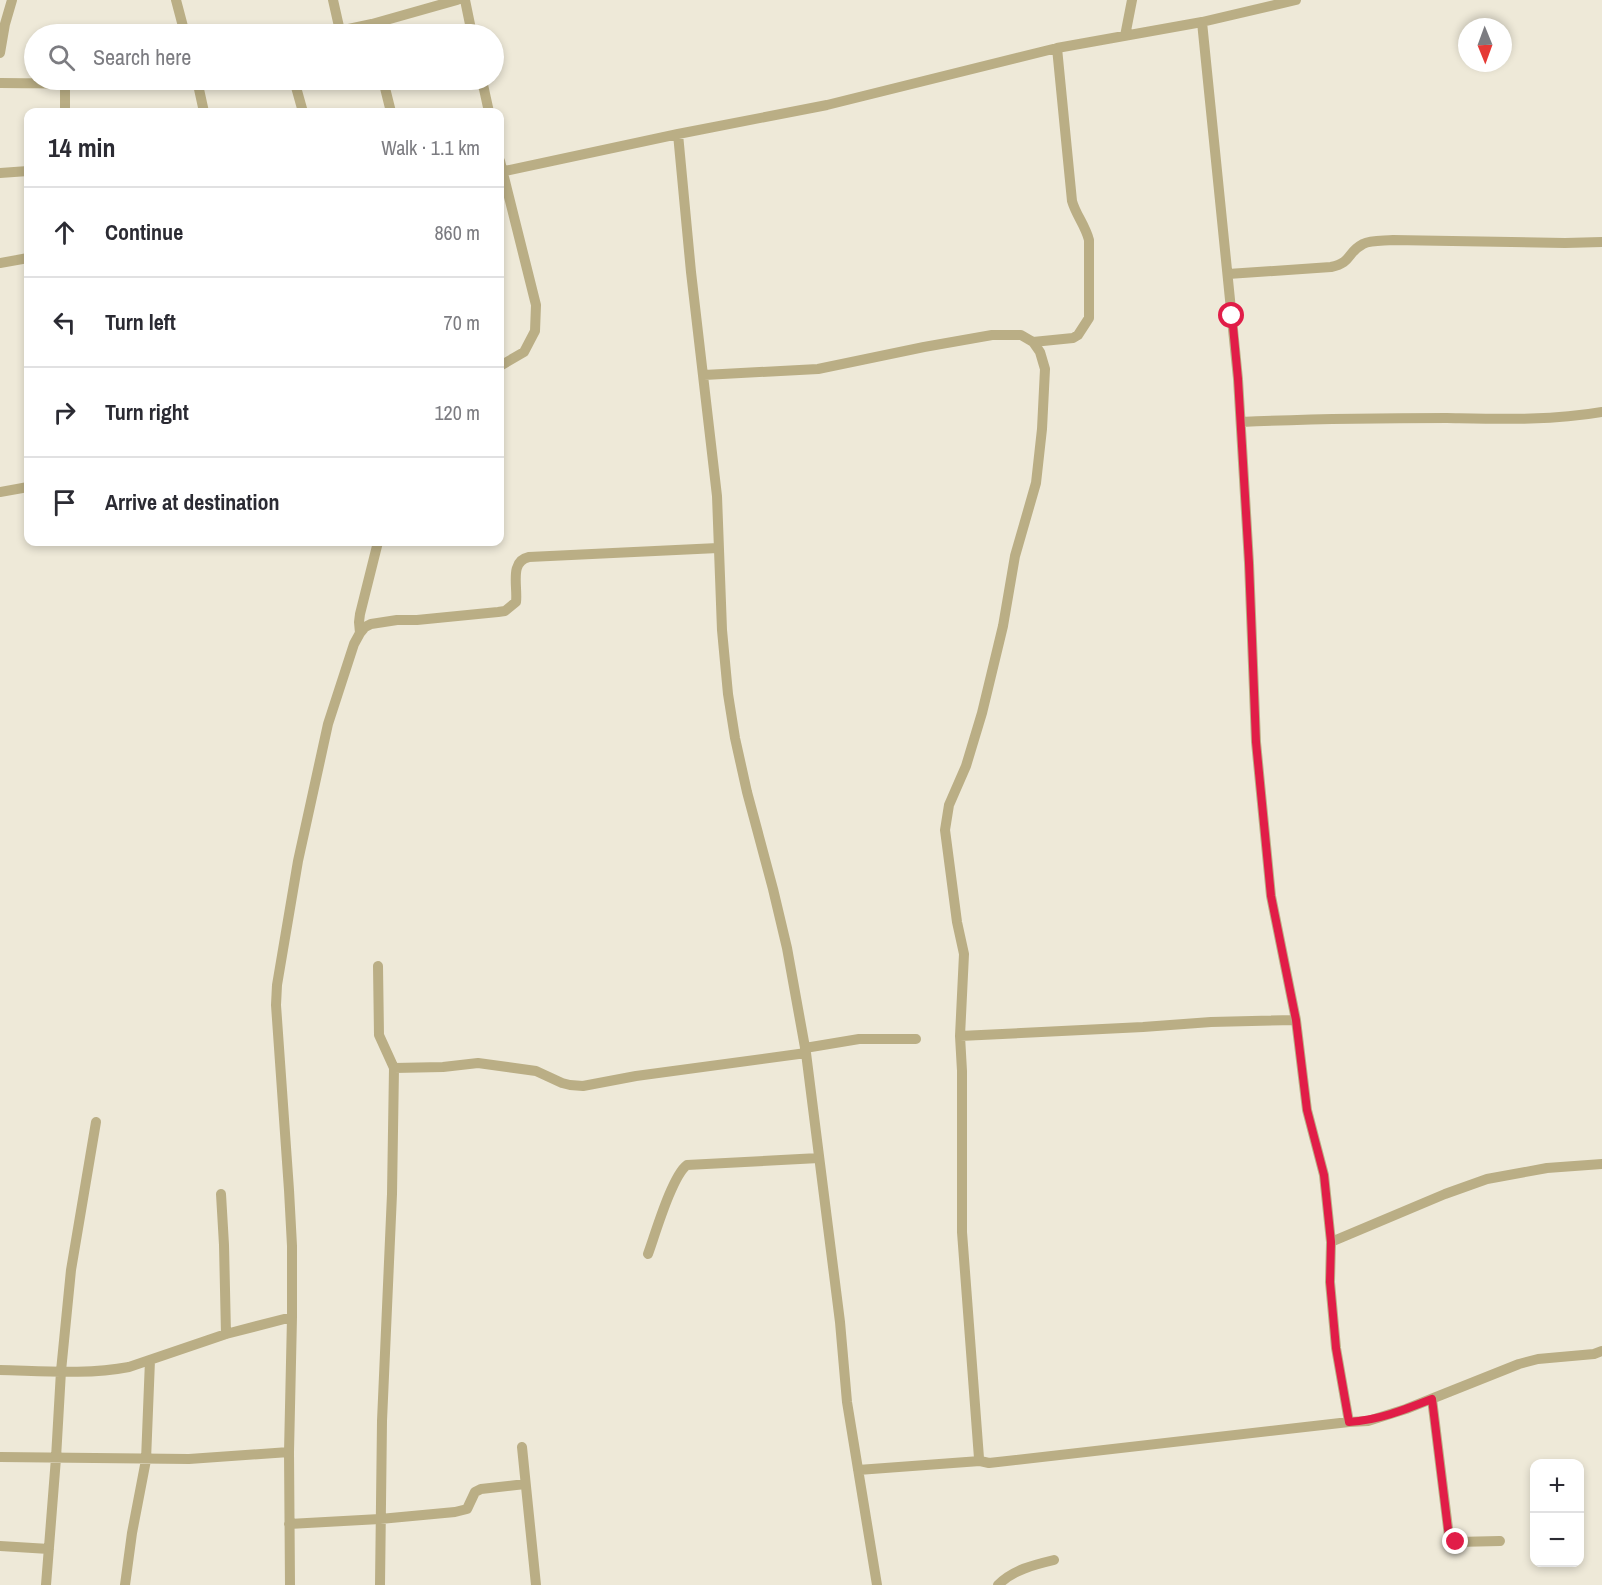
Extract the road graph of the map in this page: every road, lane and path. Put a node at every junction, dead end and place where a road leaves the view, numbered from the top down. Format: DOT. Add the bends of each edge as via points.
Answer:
graph roads {
  1 [pos="12,0"];
  2 [pos="176,0"];
  3 [pos="333,0"];
  4 [pos="457,0"];
  5 [pos="465,0"];
  6 [pos="1132,0"];
  7 [pos="1296,0"];
  8 [pos="1202,22"];
  9 [pos="182,24"];
  10 [pos="338,24"];
  11 [pos="387,24"];
  12 [pos="470,24"];
  13 [pos="1125,36"];
  14 [pos="1057,48"];
  15 [pos="0,53"];
  16 [pos="0,83"];
  17 [pos="24,83"];
  18 [pos="65,90"];
  19 [pos="199,90"];
  20 [pos="297,90"];
  21 [pos="386,90"];
  22 [pos="484,90"];
  23 [pos="65,108"];
  24 [pos="203,108"];
  25 [pos="302,108"];
  26 [pos="390,108"];
  27 [pos="488,108"];
  28 [pos="678,134"];
  29 [pos="504,167"];
  30 [pos="24,171"];
  31 [pos="0,173"];
  32 [pos="504,183"];
  33 [pos="1602,242"];
  34 [pos="24,259"];
  35 [pos="0,263"];
  36 [pos="1228,274"];
  37 [pos="1034,342"];
  38 [pos="504,364"];
  39 [pos="704,375"];
  40 [pos="1602,412"];
  41 [pos="1240,422"];
  42 [pos="24,488"];
  43 [pos="0,492"];
  44 [pos="377,546"];
  45 [pos="718,548"];
  46 [pos="360,633"];
  47 [pos="378,966"];
  48 [pos="1296,1020"];
  49 [pos="960,1036"];
  50 [pos="916,1039"];
  51 [pos="806,1050"];
  52 [pos="394,1068"];
  53 [pos="96,1122"];
  54 [pos="819,1158"];
  55 [pos="1602,1164"];
  56 [pos="221,1194"];
  57 [pos="1331,1242"];
  58 [pos="648,1254"];
  59 [pos="292,1317"];
  60 [pos="226,1334"];
  61 [pos="1602,1351"];
  62 [pos="150,1359"];
  63 [pos="0,1370"];
  64 [pos="61,1371"];
  65 [pos="1432,1399"];
  66 [pos="1349,1422"];
  67 [pos="522,1447"];
  68 [pos="289,1452"];
  69 [pos="0,1457"];
  70 [pos="56,1458"];
  71 [pos="146,1460"];
  72 [pos="980,1461"];
  73 [pos="858,1470"];
  74 [pos="525,1484"];
  75 [pos="380,1519"];
  76 [pos="289,1524"];
  77 [pos="1500,1541"];
  78 [pos="0,1546"];
  79 [pos="49,1549"];
  80 [pos="1054,1560"];
  81 [pos="46,1585"];
  82 [pos="125,1585"];
  83 [pos="290,1585"];
  84 [pos="380,1585"];
  85 [pos="536,1585"];
  86 [pos="877,1585"];
  87 [pos="998,1585"];
  1 -- 15 [label="street"];
  2 -- 9 [label="street"];
  3 -- 10 [label="street"];
  4 -- 11 [label="street"];
  5 -- 12 [label="street"];
  6 -- 13 [label="street"];
  7 -- 8 [label="street"];
  8 -- 13 [label="street"];
  8 -- 36 [label="street"];
  13 -- 14 [label="street"];
  14 -- 28 [label="street" via="827,105"];
  14 -- 37 [label="street" via="1072,201 1089,240 1089,318 1073,338"];
  16 -- 17 [label="street"];
  18 -- 23 [label="street"];
  19 -- 24 [label="street"];
  20 -- 25 [label="street"];
  21 -- 26 [label="street"];
  22 -- 27 [label="street"];
  28 -- 29 [label="street"];
  28 -- 39 [label="street"];
  30 -- 31 [label="street"];
  32 -- 38 [label="street" via="536,305 535,331 524,352"];
  33 -- 36 [label="street" via="1375,241 1355,249 1342,265"];
  34 -- 35 [label="street"];
  36 -- 41 [label="street"];
  37 -- 39 [label="street" via="1021,335 992,335 818,369"];
  37 -- 49 [label="street" via="1045,369 1036,483 1015,556 982,713 946,817 964,954"];
  39 -- 45 [label="street" via="717,496"];
  40 -- 41 [label="street" via="1510,419 1308,418"];
  41 -- 48 [label="street" via="1257,754 1271,896"];
  42 -- 43 [label="street"];
  44 -- 46 [label="street" via="360,614"];
  45 -- 46 [label="street" via="523,558 517,568 516,602 505,611 380,622"];
  45 -- 51 [label="street" via="724,665 733,727 787,948"];
  46 -- 59 [label="street" via="328,724 298,861 277,985 291,1223"];
  47 -- 52 [label="street" via="379,1035"];
  48 -- 49 [label="street"];
  48 -- 57 [label="street" via="1307,1110 1324,1175"];
  49 -- 72 [label="street" via="962,1232"];
  50 -- 51 [label="street" via="859,1039"];
  51 -- 52 [label="street" via="583,1086 562,1083 536,1071 478,1063"];
  51 -- 54 [label="street"];
  52 -- 75 [label="street"];
  53 -- 64 [label="street" via="71,1270"];
  54 -- 58 [label="street" via="687,1166 679,1175"];
  54 -- 73 [label="street" via="845,1392"];
  55 -- 57 [label="street" via="1547,1168 1487,1179"];
  56 -- 60 [label="street"];
  57 -- 66 [label="street" via="1336,1348"];
  59 -- 60 [label="street"];
  59 -- 68 [label="street"];
  60 -- 62 [label="street"];
  61 -- 65 [label="street" via="1519,1364"];
  62 -- 64 [label="street" via="118,1369"];
  62 -- 71 [label="street"];
  63 -- 64 [label="street"];
  64 -- 70 [label="street"];
  65 -- 66 [label="street" via="1368,1421"];
  65 -- 77 [label="street" via="1449,1536 1456,1542"];
  66 -- 72 [label="street"];
  67 -- 74 [label="street"];
  68 -- 71 [label="street"];
  68 -- 76 [label="street"];
  69 -- 70 [label="street"];
  70 -- 71 [label="street"];
  70 -- 79 [label="street"];
  71 -- 82 [label="street"];
  72 -- 73 [label="street"];
  73 -- 86 [label="street"];
  74 -- 75 [label="street" via="474,1492 464,1511"];
  74 -- 85 [label="street"];
  75 -- 76 [label="street"];
  75 -- 84 [label="street"];
  76 -- 83 [label="street"];
  78 -- 79 [label="street"];
  79 -- 81 [label="street"];
  80 -- 87 [label="street" via="1017,1572"];
}
